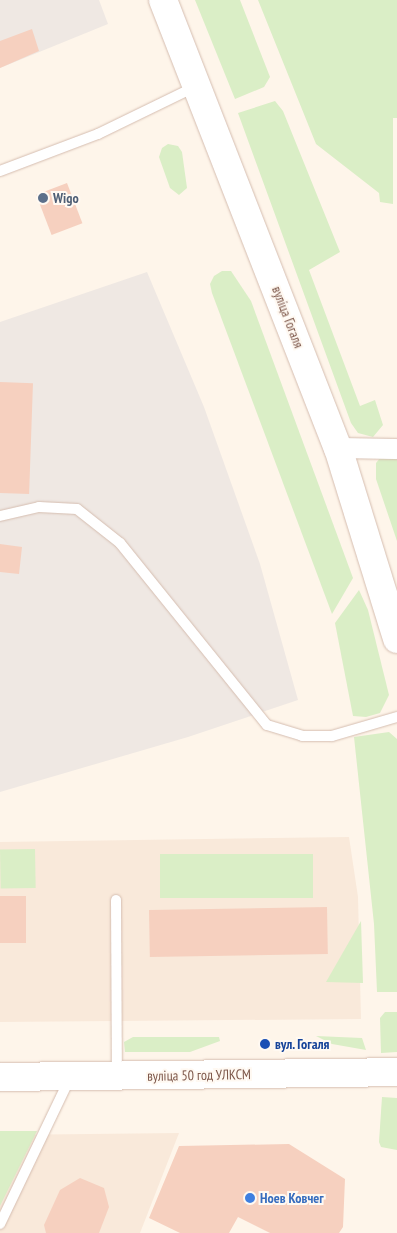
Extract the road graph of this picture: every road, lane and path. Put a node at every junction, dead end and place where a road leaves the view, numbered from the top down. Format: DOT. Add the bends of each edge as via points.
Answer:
graph roads {
  1 [pos="163,0"];
  2 [pos="198,86"];
  3 [pos="0,171"];
  4 [pos="338,448"];
  5 [pos="397,449"];
  6 [pos="0,516"];
  7 [pos="397,639"];
  8 [pos="397,717"];
  9 [pos="116,900"];
  10 [pos="397,1072"];
  11 [pos="117,1076"];
  12 [pos="70,1077"];
  13 [pos="0,1078"];
  14 [pos="0,1224"];
  1 -- 2 [label="main road, вуліца Гогаля"];
  2 -- 3 [label="lane" via="98,134"];
  2 -- 4 [label="main road, вуліца Гогаля"];
  4 -- 5 [label="street"];
  4 -- 7 [label="main road, вуліца Гогаля"];
  6 -- 8 [label="lane" via="39,507 77,509 120,543 267,725 302,736 332,736"];
  9 -- 11 [label="lane"];
  10 -- 11 [label="main road, вуліца 50 год УЛКСМ"];
  11 -- 12 [label="main road, вуліца 50 год УЛКСМ"];
  12 -- 13 [label="main road, вуліца 50 год УЛКСМ"];
  12 -- 14 [label="lane"];
}
